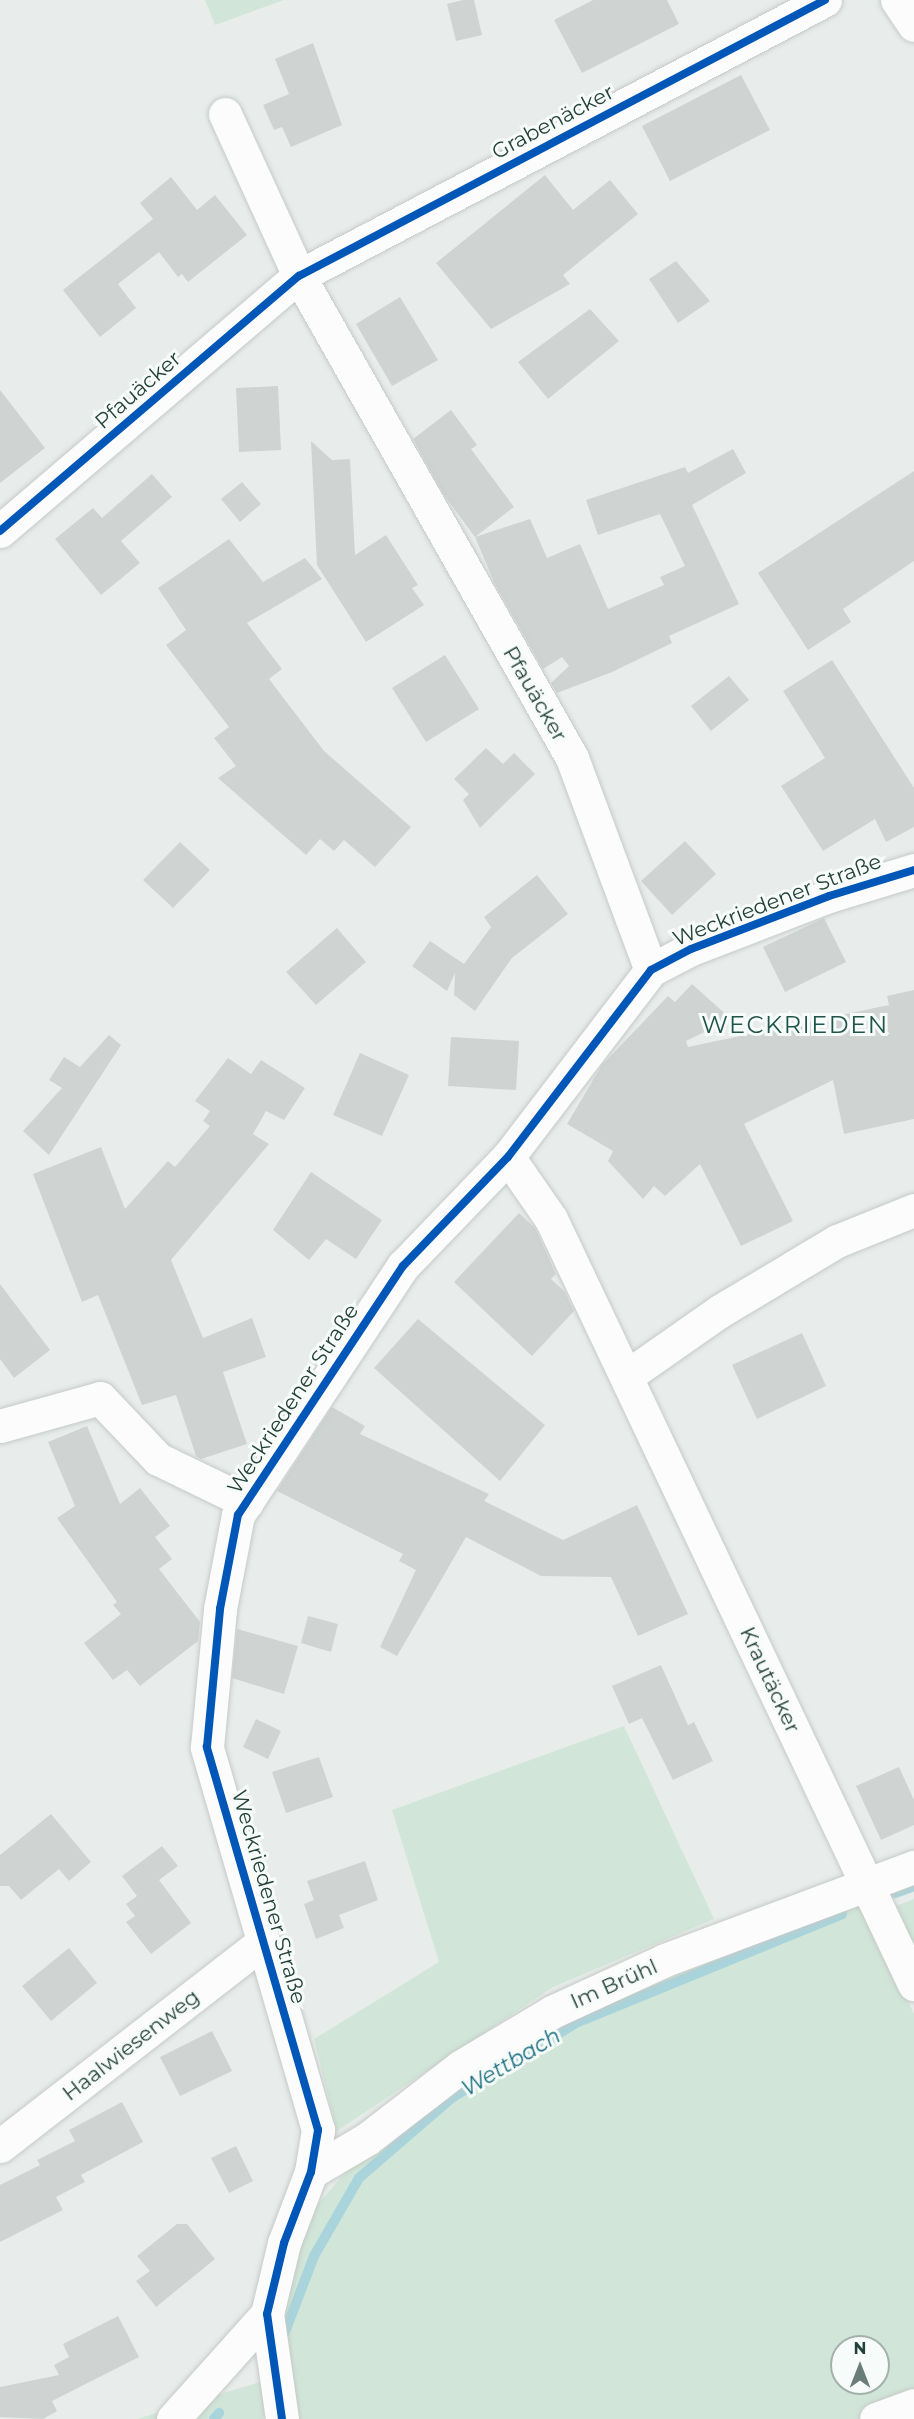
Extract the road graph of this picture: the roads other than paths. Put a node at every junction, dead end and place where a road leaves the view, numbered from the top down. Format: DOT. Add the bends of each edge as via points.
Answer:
graph roads {
  1 [pos="825,0"];
  2 [pos="897,0"];
  3 [pos="914,25"];
  4 [pos="225,114"];
  5 [pos="299,276"];
  6 [pos="0,531"];
  7 [pos="914,870"];
  8 [pos="651,970"];
  9 [pos="508,1156"];
  10 [pos="914,1210"];
  11 [pos="627,1376"];
  12 [pos="0,1426"];
  13 [pos="247,1502"];
  14 [pos="914,1867"];
  15 [pos="867,1886"];
  16 [pos="262,1943"];
  17 [pos="914,1984"];
  18 [pos="0,2146"];
  19 [pos="311,2172"];
  20 [pos="267,2314"];
  21 [pos="914,2405"];
  22 [pos="173,2419"];
  23 [pos="282,2419"];
  24 [pos="876,2419"];
  1 -- 5 [label="street, Grabenäcker"];
  2 -- 3 [label="street"];
  4 -- 5 [label="street, Pfauäcker"];
  5 -- 6 [label="street, Pfauäcker"];
  5 -- 8 [label="street, Pfauäcker" via="572,758"];
  7 -- 8 [label="street, Weckriedener Straße" via="733,932"];
  8 -- 9 [label="street, Weckriedener Straße"];
  9 -- 11 [label="street, Krautäcker" via="551,1219"];
  9 -- 13 [label="street, Weckriedener Straße" via="403,1266"];
  10 -- 11 [label="street" via="837,1241 720,1311"];
  11 -- 15 [label="street, Krautäcker"];
  12 -- 13 [label="street" via="100,1398 158,1460"];
  13 -- 16 [label="street, Weckriedener Straße" via="238,1515 220,1609 207,1747"];
  14 -- 15 [label="street, Im Brühl"];
  15 -- 17 [label="street, Krautäcker"];
  15 -- 19 [label="street, Im Brühl" via="665,1960 552,2012 460,2067 367,2139"];
  16 -- 18 [label="street, Haalwiesenweg"];
  16 -- 19 [label="street, Weckriedener Straße" via="318,2130"];
  19 -- 20 [label="street, Weckriedener Straße" via="284,2243"];
  20 -- 22 [label="street"];
  20 -- 23 [label="street, Weckriedener Straße"];
  21 -- 24 [label="street"];
}
